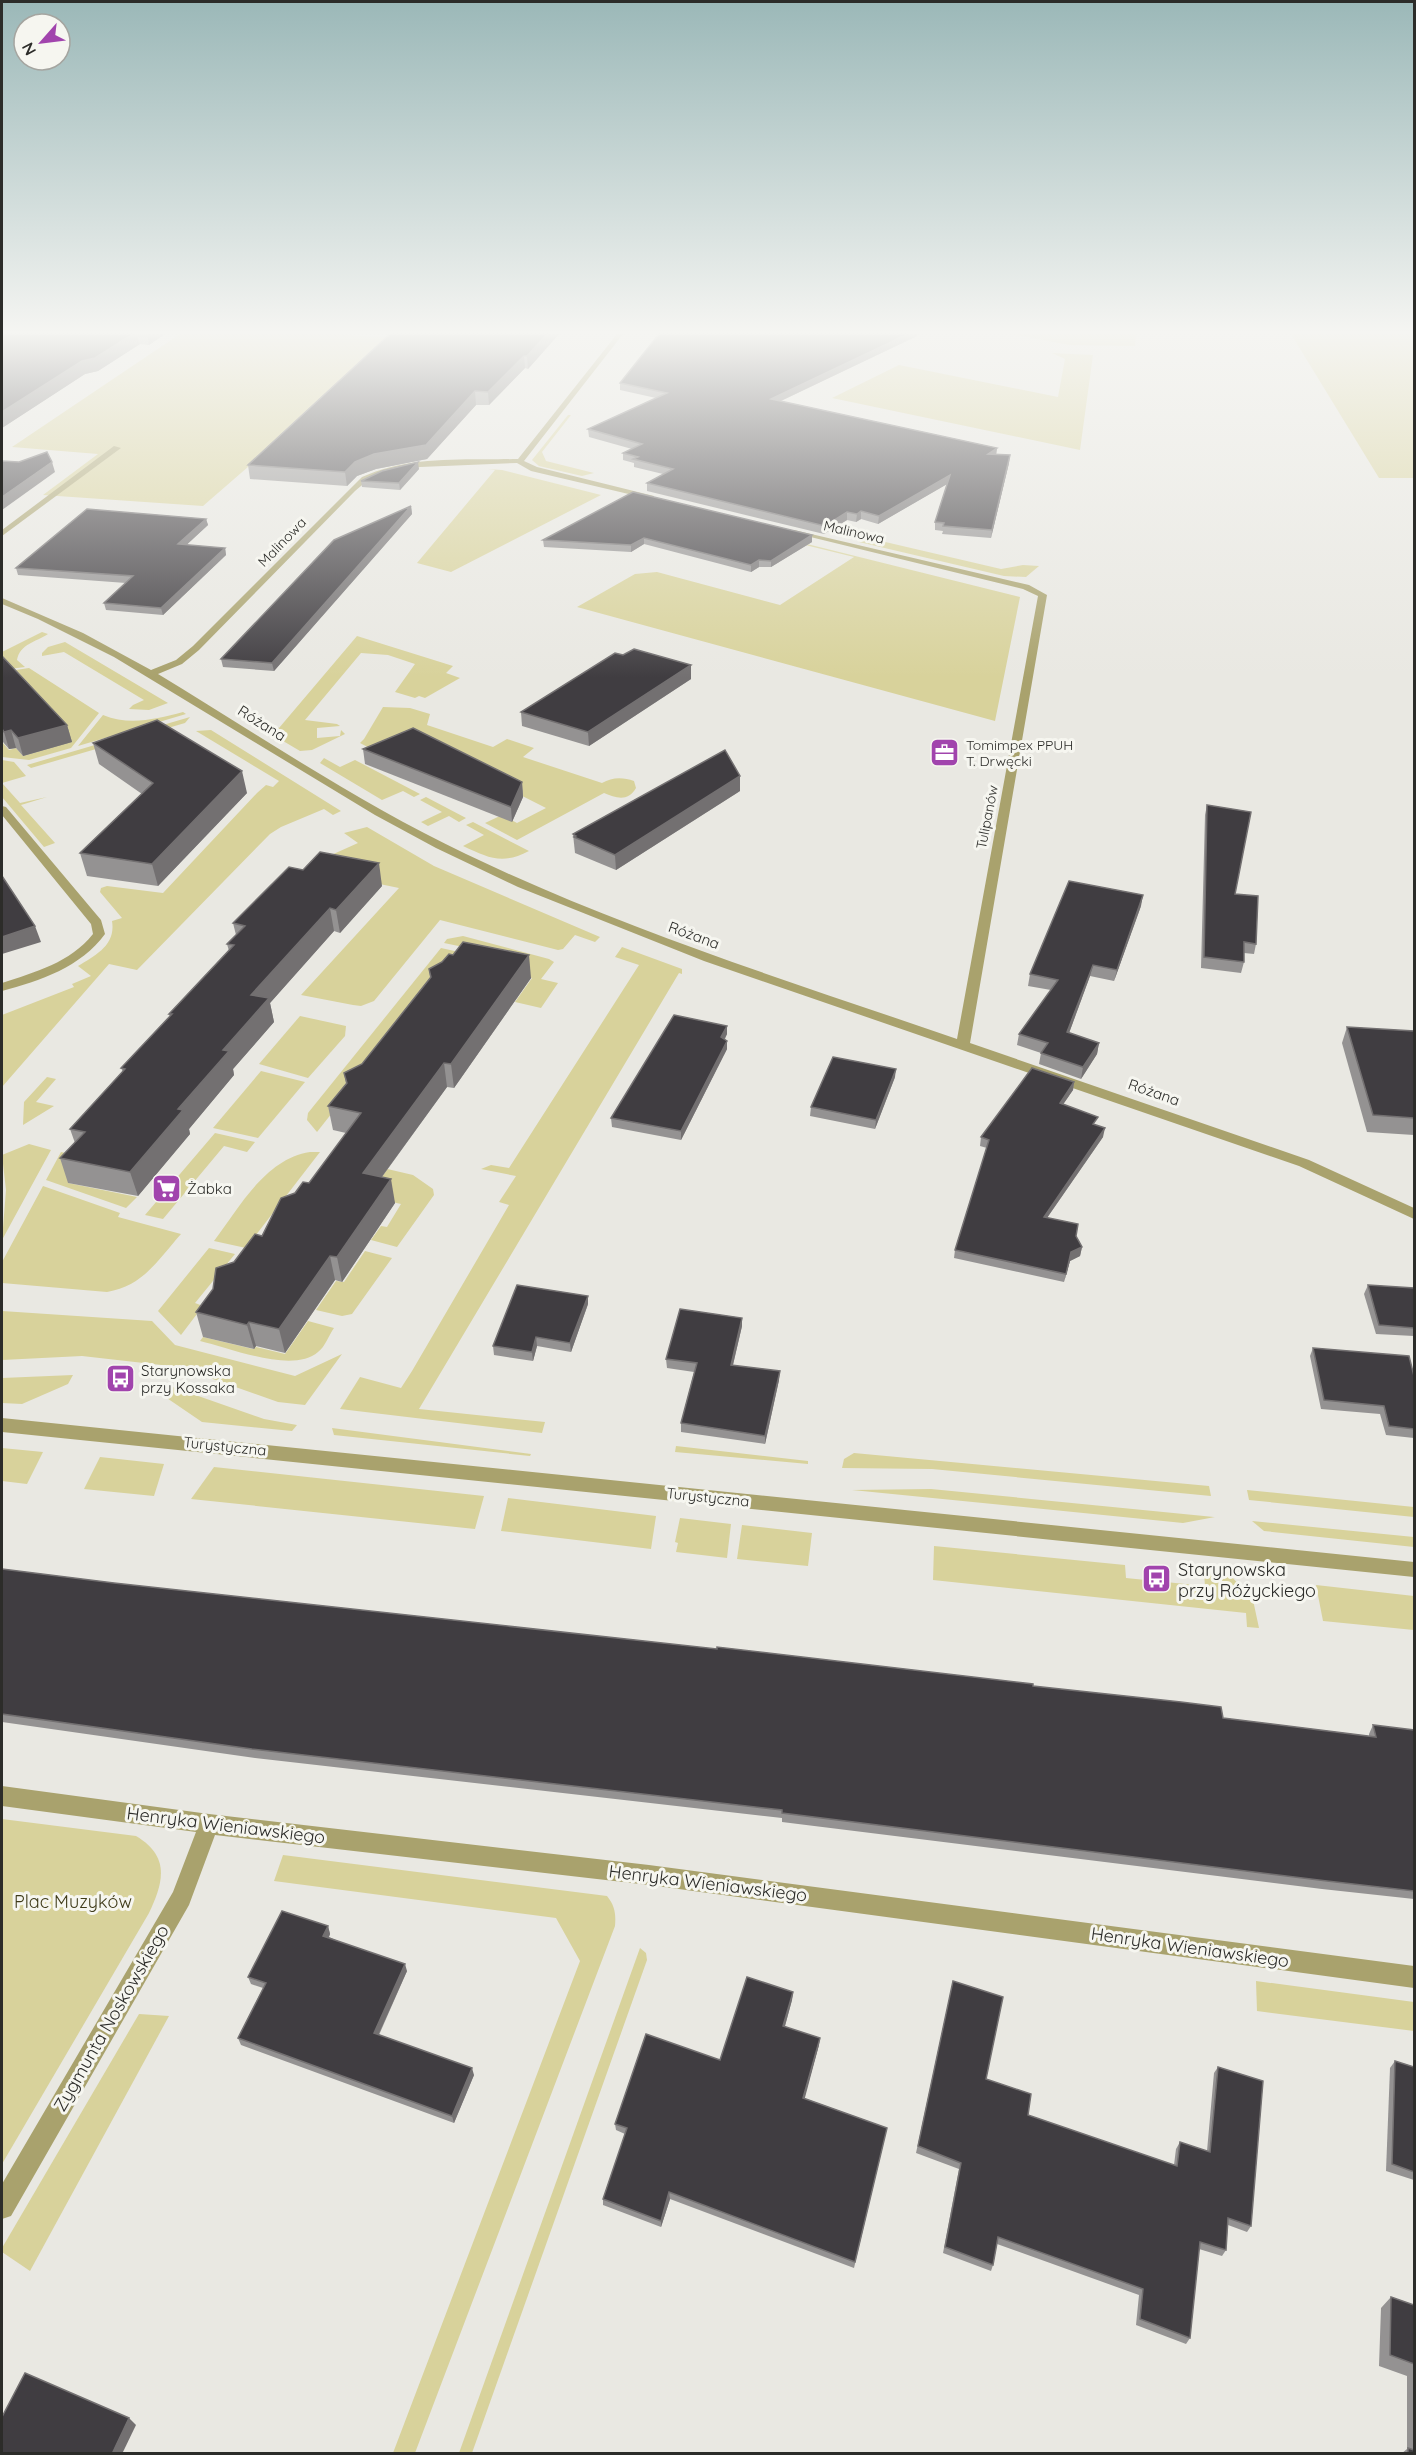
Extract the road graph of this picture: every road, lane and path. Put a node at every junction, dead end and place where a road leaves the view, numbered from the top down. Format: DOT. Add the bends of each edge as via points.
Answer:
graph roads {
  1 [pos="117,448"];
  2 [pos="530,449"];
  3 [pos="520,461"];
  4 [pos="658,499"];
  5 [pos="780,529"];
  6 [pos="2,534"];
  7 [pos="1043,595"];
  8 [pos="2,601"];
  9 [pos="150,674"];
  10 [pos="2,810"];
  11 [pos="2,987"];
  12 [pos="963,1044"];
  13 [pos="1414,1214"];
  14 [pos="2,1425"];
  15 [pos="1414,1570"];
  16 [pos="2,1796"];
  17 [pos="209,1824"];
  18 [pos="1414,1977"];
  19 [pos="2,2207"];
  1 -- 6 [label="street"];
  2 -- 3 [label="street"];
  3 -- 4 [label="street, Malinowa" via="534,469"];
  3 -- 9 [label="street, Malinowa" via="416,466 365,478 196,648 179,662"];
  5 -- 7 [label="street, Malinowa" via="1026,587"];
  7 -- 12 [label="street, Tulipanów"];
  8 -- 9 [label="street, Różana" via="76,632"];
  9 -- 12 [label="street, Różana" via="376,810 504,876 628,929"];
  10 -- 11 [label="street" via="97,923 99,934 76,958"];
  12 -- 13 [label="street, Różana" via="1305,1163"];
  14 -- 15 [label="street, Turystyczna"];
  16 -- 17 [label="street, Henryka Wieniawskiego"];
  17 -- 18 [label="street, Henryka Wieniawskiego" via="661,1876"];
  17 -- 19 [label="street, Zygmunta Noskowskiego" via="181,1898"];
}
